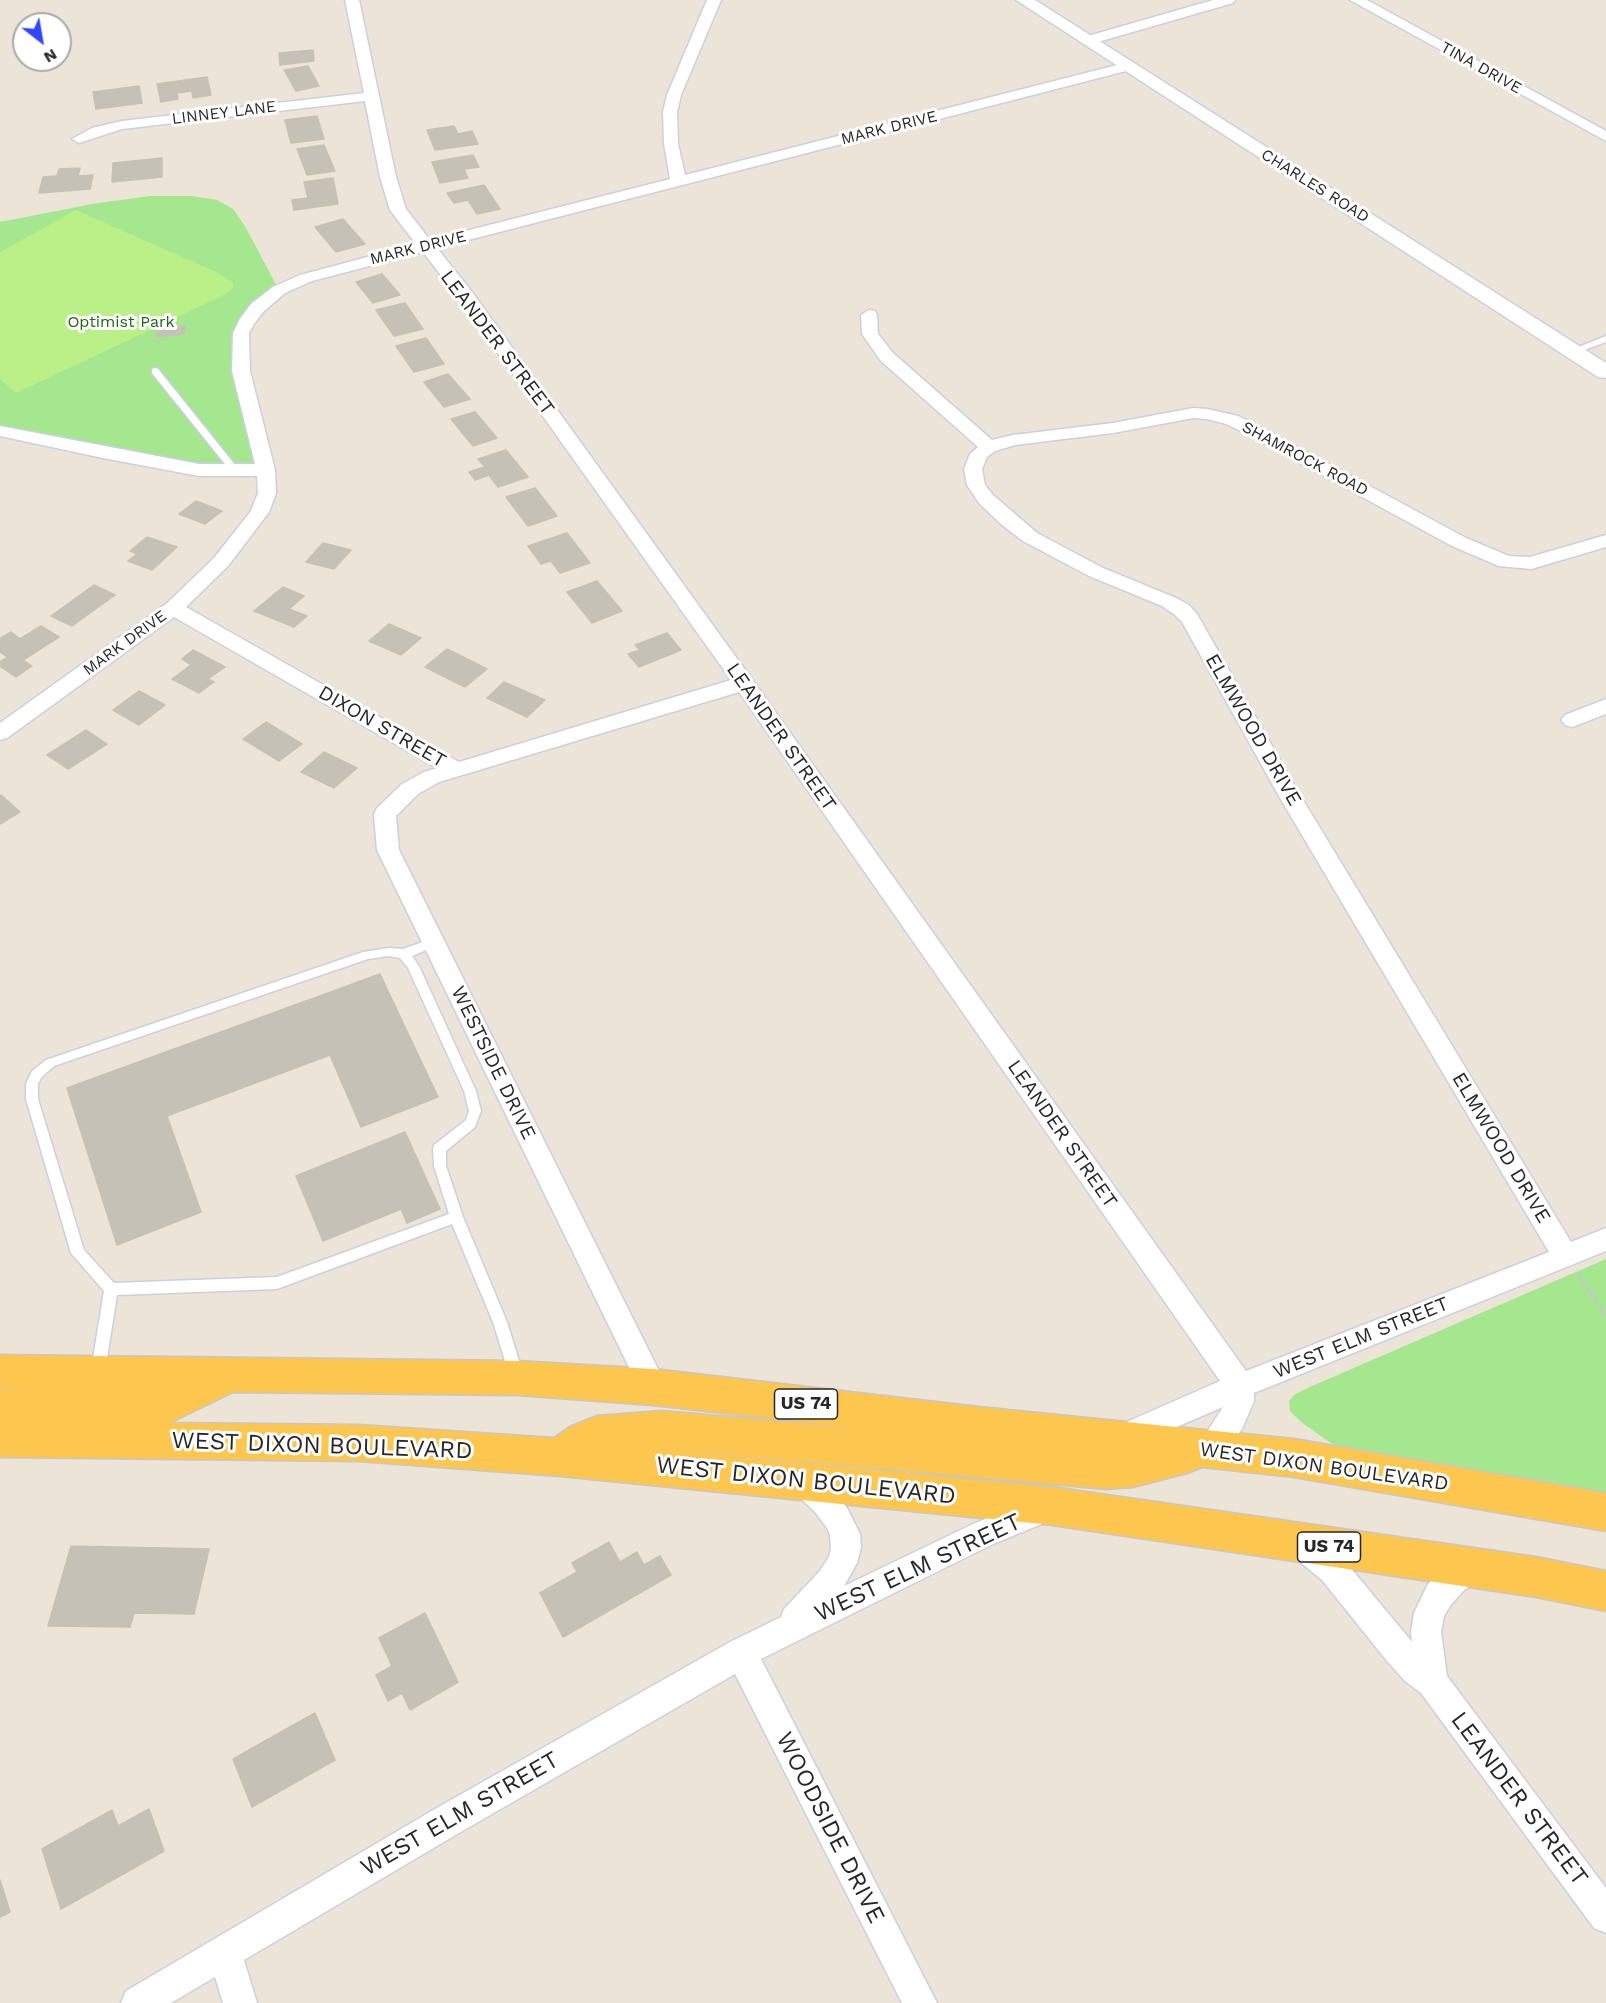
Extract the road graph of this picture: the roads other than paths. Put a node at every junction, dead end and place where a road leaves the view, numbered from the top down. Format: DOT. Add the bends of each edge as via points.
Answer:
graph roads {
  1 [pos="352,0"];
  2 [pos="713,0"];
  3 [pos="1024,0"];
  4 [pos="1228,0"];
  5 [pos="1357,0"];
  6 [pos="1086,41"];
  7 [pos="1125,67"];
  8 [pos="370,96"];
  9 [pos="1606,136"];
  10 [pos="79,139"];
  11 [pos="678,181"];
  12 [pos="424,246"];
  13 [pos="869,315"];
  14 [pos="1606,339"];
  15 [pos="1573,351"];
  16 [pos="155,371"];
  17 [pos="1606,372"];
  18 [pos="0,431"];
  19 [pos="989,447"];
  20 [pos="266,470"];
  21 [pos="236,472"];
  22 [pos="1606,541"];
  23 [pos="173,608"];
  24 [pos="744,683"];
  25 [pos="1606,706"];
  26 [pos="1572,720"];
  27 [pos="0,733"];
  28 [pos="457,770"];
  29 [pos="434,942"];
  30 [pos="405,954"];
  31 [pos="456,1217"];
  32 [pos="1606,1239"];
  33 [pos="1566,1257"];
  34 [pos="111,1289"];
  35 [pos="0,1372"];
  36 [pos="232,1373"];
  37 [pos="97,1374"];
  38 [pos="517,1378"];
  39 [pos="1240,1386"];
  40 [pos="652,1387"];
  41 [pos="0,1408"];
  42 [pos="0,1439"];
  43 [pos="1117,1440"];
  44 [pos="1210,1449"];
  45 [pos="560,1457"];
  46 [pos="803,1481"];
  47 [pos="1052,1506"];
  48 [pos="1606,1512"];
  49 [pos="1299,1542"];
  50 [pos="1472,1567"];
  51 [pos="1606,1591"];
  52 [pos="785,1631"];
  53 [pos="741,1653"];
  54 [pos="1431,1682"];
  55 [pos="1606,1917"];
  56 [pos="225,1952"];
  57 [pos="138,2003"];
  58 [pos="240,2003"];
  59 [pos="920,2003"];
  1 -- 8 [label="street, LEANDER STREET"];
  2 -- 11 [label="street" via="670,112 670,144"];
  3 -- 6 [label="street, CHARLES ROAD"];
  4 -- 6 [label="street"];
  5 -- 9 [label="street, TINA DRIVE"];
  6 -- 7 [label="street, CHARLES ROAD"];
  7 -- 11 [label="street, MARK DRIVE"];
  7 -- 15 [label="street, CHARLES ROAD"];
  8 -- 10 [label="street, LINNEY LANE" via="122,125"];
  8 -- 12 [label="street, LEANDER STREET" via="398,210"];
  11 -- 12 [label="street, MARK DRIVE"];
  12 -- 20 [label="street, MARK DRIVE" via="306,278 279,290 246,323 241,333 241,371"];
  12 -- 24 [label="street, LEANDER STREET" via="466,296"];
  13 -- 19 [label="street" via="870,334 887,357"];
  14 -- 15 [label="lane"];
  15 -- 17 [label="street, CHARLES ROAD"];
  16 -- 21 [label="lane"];
  18 -- 21 [label="street" via="199,470"];
  19 -- 22 [label="street, SHAMROCK ROAD" via="1178,415 1207,414 1249,428 1459,542 1506,562 1531,562"];
  19 -- 33 [label="street, ELMWOOD DRIVE" via="979,454 973,469 976,485 1009,521 1048,548 1169,602 1190,619 1291,798"];
  20 -- 21 [label="street"];
  20 -- 23 [label="street, MARK DRIVE" via="267,492 260,512 221,562"];
  23 -- 27 [label="street, MARK DRIVE"];
  23 -- 28 [label="street, DIXON STREET"];
  24 -- 28 [label="street, DIXON STREET"];
  24 -- 39 [label="street, LEANDER STREET"];
  25 -- 26 [label="street"];
  28 -- 29 [label="street, WESTSIDE DRIVE" via="410,789 385,814 388,850"];
  29 -- 30 [label="lane"];
  29 -- 40 [label="street, WESTSIDE DRIVE"];
  30 -- 31 [label="lane" via="465,1080 475,1111 471,1123 439,1149 440,1166"];
  30 -- 34 [label="lane" via="368,955 50,1063 36,1075 32,1098 78,1252"];
  31 -- 34 [label="lane" via="277,1283"];
  31 -- 38 [label="lane" via="500,1322"];
  32 -- 33 [label="street, WEST ELM STREET"];
  33 -- 39 [label="street, WEST ELM STREET"];
  34 -- 37 [label="lane"];
  35 -- 37 [label="highway, WEST DIXON BOULEVARD / US 74"];
  36 -- 37 [label="highway, WEST DIXON BOULEVARD / US 74"];
  36 -- 38 [label="highway, WEST DIXON BOULEVARD / US 74"];
  36 -- 41 [label="highway" via="168,1405"];
  38 -- 40 [label="highway, WEST DIXON BOULEVARD / US 74"];
  39 -- 43 [label="street, WEST ELM STREET"];
  39 -- 44 [label="street" via="1240,1401 1232,1420"];
  40 -- 43 [label="highway, WEST DIXON BOULEVARD / US 74"];
  42 -- 45 [label="highway, WEST DIXON BOULEVARD / US 74" via="359,1443"];
  43 -- 44 [label="highway, WEST DIXON BOULEVARD / US 74"];
  44 -- 45 [label="highway" via="1133,1468 1106,1470 662,1429 597,1434"];
  44 -- 48 [label="highway, WEST DIXON BOULEVARD / US 74" via="1294,1458"];
  45 -- 46 [label="highway, WEST DIXON BOULEVARD / US 74"];
  46 -- 47 [label="highway, WEST DIXON BOULEVARD / US 74"];
  46 -- 52 [label="street, WEST ELM STREET" via="837,1518 845,1534 846,1548 830,1582"];
  47 -- 49 [label="highway, WEST DIXON BOULEVARD / US 74"];
  47 -- 52 [label="street, WEST ELM STREET" via="983,1534"];
  49 -- 50 [label="highway, WEST DIXON BOULEVARD / US 74"];
  49 -- 54 [label="street, LEANDER STREET" via="1333,1570 1398,1650"];
  50 -- 51 [label="highway, WEST DIXON BOULEVARD / US 74"];
  50 -- 54 [label="street" via="1439,1595 1429,1614 1426,1632"];
  52 -- 53 [label="street, WEST ELM STREET"];
  53 -- 56 [label="street, WEST ELM STREET"];
  53 -- 59 [label="street, WOODSIDE DRIVE"];
  54 -- 55 [label="street, LEANDER STREET"];
  56 -- 57 [label="street, WEST ELM STREET"];
  56 -- 58 [label="street"];
}
